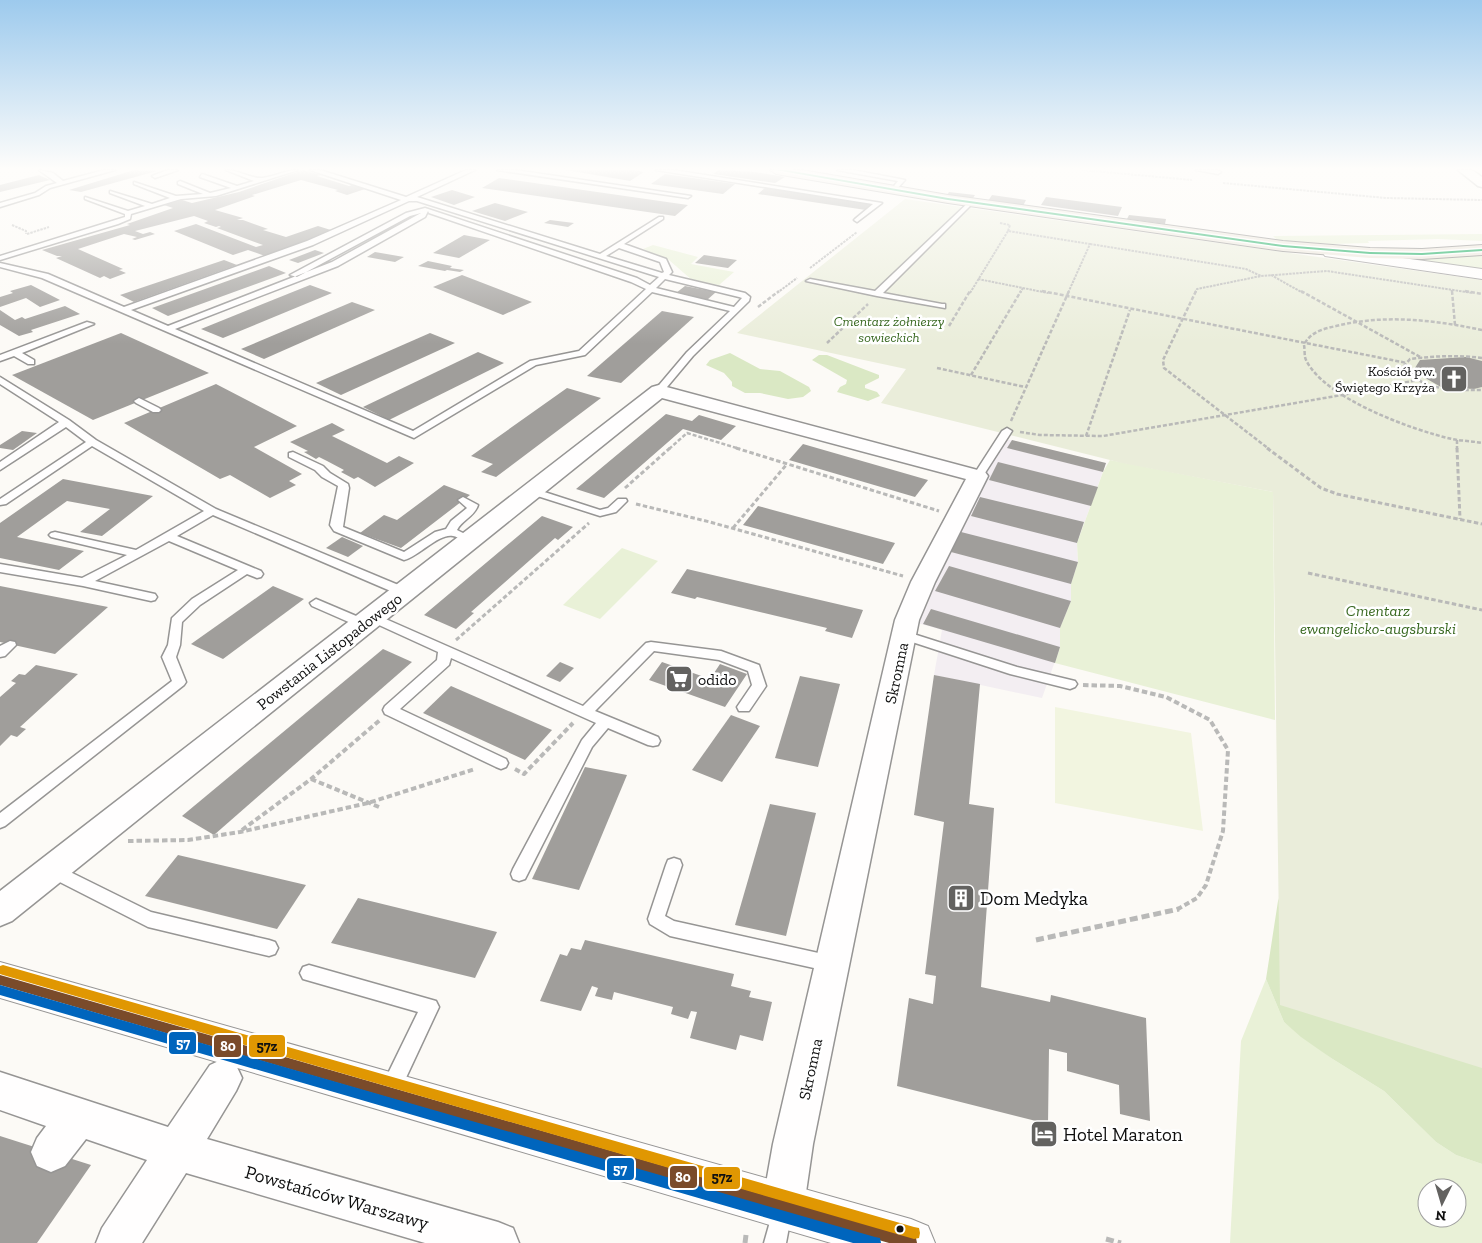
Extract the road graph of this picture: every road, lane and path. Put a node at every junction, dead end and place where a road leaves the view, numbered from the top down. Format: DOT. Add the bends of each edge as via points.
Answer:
graph roads {
  1 [pos="85,228"];
  2 [pos="99,228"];
  3 [pos="342,228"];
  4 [pos="401,228"];
  5 [pos="479,228"];
  6 [pos="511,228"];
  7 [pos="645,228"];
  8 [pos="944,228"];
  9 [pos="1163,228"];
  10 [pos="858,231"];
  11 [pos="1237,238"];
  12 [pos="1090,244"];
  13 [pos="1482,244"];
  14 [pos="619,245"];
  15 [pos="1283,246"];
  16 [pos="1482,250"];
  17 [pos="0,252"];
  18 [pos="601,256"];
  19 [pos="0,258"];
  20 [pos="0,264"];
  21 [pos="807,270"];
  22 [pos="0,274"];
  23 [pos="1482,274"];
  24 [pos="1271,275"];
  25 [pos="45,276"];
  26 [pos="664,276"];
  27 [pos="800,276"];
  28 [pos="1261,276"];
  29 [pos="978,278"];
  30 [pos="810,281"];
  31 [pos="650,288"];
  32 [pos="1023,288"];
  33 [pos="1452,290"];
  34 [pos="879,294"];
  35 [pos="1482,294"];
  36 [pos="1065,297"];
  37 [pos="942,306"];
  38 [pos="757,309"];
  39 [pos="123,310"];
  40 [pos="735,310"];
  41 [pos="1130,310"];
  42 [pos="1181,320"];
  43 [pos="1358,322"];
  44 [pos="90,324"];
  45 [pos="1456,324"];
  46 [pos="948,326"];
  47 [pos="167,329"];
  48 [pos="1482,330"];
  49 [pos="1305,342"];
  50 [pos="827,343"];
  51 [pos="14,352"];
  52 [pos="0,358"];
  53 [pos="1422,358"];
  54 [pos="1482,358"];
  55 [pos="31,362"];
  56 [pos="1407,363"];
  57 [pos="937,368"];
  58 [pos="971,375"];
  59 [pos="0,380"];
  60 [pos="1416,380"];
  61 [pos="1025,387"];
  62 [pos="659,390"];
  63 [pos="1482,390"];
  64 [pos="1342,395"];
  65 [pos="139,401"];
  66 [pos="156,410"];
  67 [pos="1226,416"];
  68 [pos="66,422"];
  69 [pos="1007,431"];
  70 [pos="1086,436"];
  71 [pos="1457,440"];
  72 [pos="92,442"];
  73 [pos="1482,443"];
  74 [pos="293,455"];
  75 [pos="787,464"];
  76 [pos="0,467"];
  77 [pos="978,476"];
  78 [pos="532,491"];
  79 [pos="463,500"];
  80 [pos="622,501"];
  81 [pos="1,502"];
  82 [pos="212,511"];
  83 [pos="600,513"];
  84 [pos="957,516"];
  85 [pos="1460,519"];
  86 [pos="1482,524"];
  87 [pos="733,528"];
  88 [pos="55,535"];
  89 [pos="168,536"];
  90 [pos="461,536"];
  91 [pos="137,554"];
  92 [pos="0,568"];
  93 [pos="1308,573"];
  94 [pos="83,582"];
  95 [pos="923,582"];
  96 [pos="404,592"];
  97 [pos="151,598"];
  98 [pos="316,603"];
  99 [pos="1482,610"];
  100 [pos="368,621"];
  101 [pos="904,635"];
  102 [pos="10,644"];
  103 [pos="444,651"];
  104 [pos="0,654"];
  105 [pos="1070,684"];
  106 [pos="744,708"];
  107 [pos="390,710"];
  108 [pos="580,717"];
  109 [pos="605,722"];
  110 [pos="653,741"];
  111 [pos="501,763"];
  112 [pos="311,779"];
  113 [pos="368,803"];
  114 [pos="379,807"];
  115 [pos="0,822"];
  116 [pos="240,832"];
  117 [pos="122,841"];
  118 [pos="674,865"];
  119 [pos="52,870"];
  120 [pos="519,874"];
  121 [pos="0,912"];
  122 [pos="1036,940"];
  123 [pos="269,948"];
  124 [pos="832,964"];
  125 [pos="309,973"];
  126 [pos="0,980"];
  127 [pos="232,1064"];
  128 [pos="389,1092"];
  129 [pos="3,1097"];
  130 [pos="78,1117"];
  131 [pos="177,1150"];
  132 [pos="51,1152"];
  133 [pos="779,1224"];
  134 [pos="746,1235"];
  135 [pos="1106,1239"];
  136 [pos="117,1243"];
  137 [pos="498,1243"];
  138 [pos="744,1243"];
  139 [pos="911,1243"];
  140 [pos="1121,1243"];
  1 -- 17 [label="lane"];
  2 -- 19 [label="lane"];
  3 -- 39 [label="lane" via="310,243"];
  4 -- 47 [label="lane" via="310,275"];
  5 -- 31 [label="lane"];
  6 -- 18 [label="lane"];
  7 -- 14 [label="lane"];
  8 -- 34 [label="lane"];
  9 -- 11 [label="main road"];
  10 -- 21 [label="path"];
  11 -- 13 [label="main road" via="1344,246"];
  11 -- 15 [label="main road"];
  12 -- 28 [label="path" via="1246,269"];
  12 -- 29 [label="path" via="1008,231"];
  12 -- 36 [label="path"];
  14 -- 18 [label="lane"];
  14 -- 26 [label="lane" via="663,261 668,272"];
  15 -- 16 [label="main road" via="1380,254"];
  15 -- 23 [label="street"];
  18 -- 26 [label="lane"];
  20 -- 25 [label="lane"];
  22 -- 25 [label="lane"];
  24 -- 28 [label="path"];
  24 -- 33 [label="path" via="1327,271"];
  24 -- 43 [label="path"];
  25 -- 39 [label="lane"];
  26 -- 31 [label="lane"];
  26 -- 40 [label="lane" via="746,297"];
  27 -- 38 [label="path"];
  28 -- 42 [label="path" via="1197,289"];
  29 -- 32 [label="path"];
  29 -- 46 [label="path"];
  30 -- 34 [label="lane"];
  31 -- 40 [label="lane"];
  31 -- 47 [label="lane" via="582,353 533,363 414,435"];
  32 -- 36 [label="path"];
  32 -- 58 [label="path"];
  33 -- 35 [label="path"];
  33 -- 45 [label="path"];
  34 -- 37 [label="lane"];
  34 -- 50 [label="path" via="879,299 873,299"];
  36 -- 41 [label="path"];
  36 -- 61 [label="path"];
  39 -- 47 [label="lane"];
  40 -- 62 [label="lane"];
  41 -- 42 [label="path"];
  41 -- 70 [label="path"];
  42 -- 49 [label="path"];
  42 -- 67 [label="path" via="1163,360 1164,368"];
  43 -- 45 [label="path" via="1405,319"];
  43 -- 49 [label="path" via="1315,332"];
  43 -- 53 [label="path"];
  44 -- 51 [label="lane"];
  45 -- 48 [label="path"];
  49 -- 56 [label="path"];
  49 -- 64 [label="path" via="1306,360 1318,376"];
  51 -- 52 [label="lane"];
  51 -- 55 [label="lane"];
  53 -- 54 [label="path"];
  53 -- 56 [label="path" via="1410,359"];
  56 -- 60 [label="path" via="1404,366"];
  57 -- 58 [label="path"];
  58 -- 61 [label="path"];
  59 -- 68 [label="lane"];
  60 -- 63 [label="path" via="1452,390"];
  60 -- 64 [label="path"];
  61 -- 69 [label="path"];
  62 -- 77 [label="street"];
  62 -- 78 [label="street, Powstania Listopadowego"];
  64 -- 67 [label="path"];
  64 -- 71 [label="path" via="1400,424"];
  65 -- 66 [label="lane"];
  67 -- 70 [label="path"];
  67 -- 85 [label="path" via="1321,488 1351,498"];
  68 -- 72 [label="lane"];
  68 -- 76 [label="lane"];
  69 -- 70 [label="path"];
  69 -- 77 [label="lane"];
  71 -- 73 [label="path"];
  71 -- 85 [label="path"];
  72 -- 81 [label="lane"];
  72 -- 82 [label="lane"];
  74 -- 90 [label="lane" via="343,484 336,524 338,529 404,556 439,534"];
  75 -- 80 [label="path" via="687,433 614,499"];
  75 -- 84 [label="path"];
  75 -- 87 [label="path"];
  77 -- 84 [label="street, Skromna"];
  78 -- 83 [label="lane"];
  78 -- 90 [label="street, Powstania Listopadowego"];
  79 -- 90 [label="lane" via="473,504 472,509 455,523"];
  80 -- 83 [label="lane" via="612,510"];
  80 -- 87 [label="path"];
  82 -- 89 [label="lane"];
  82 -- 96 [label="lane"];
  83 -- 103 [label="path"];
  84 -- 95 [label="street, Skromna"];
  85 -- 86 [label="path"];
  87 -- 95 [label="path"];
  88 -- 91 [label="lane"];
  89 -- 91 [label="lane"];
  89 -- 115 [label="lane" via="252,572 196,602 176,621 174,645 169,657 178,682"];
  90 -- 96 [label="street, Powstania Listopadowego"];
  91 -- 94 [label="lane"];
  92 -- 94 [label="lane"];
  93 -- 99 [label="path"];
  94 -- 97 [label="lane"];
  95 -- 101 [label="street, Skromna"];
  96 -- 100 [label="street, Powstania Listopadowego"];
  98 -- 100 [label="lane"];
  100 -- 103 [label="lane"];
  100 -- 119 [label="street, Powstania Listopadowego"];
  101 -- 105 [label="lane" via="1015,671"];
  101 -- 124 [label="street, Skromna"];
  102 -- 104 [label="lane"];
  103 -- 107 [label="lane" via="444,662"];
  103 -- 108 [label="lane"];
  105 -- 122 [label="path" via="1120,686 1166,697 1210,720 1228,750 1223,831 1206,885 1197,898 1177,910"];
  106 -- 108 [label="lane" via="759,686 754,668 721,656 651,646"];
  107 -- 111 [label="lane"];
  107 -- 112 [label="path"];
  108 -- 109 [label="lane"];
  108 -- 111 [label="path" via="524,774"];
  109 -- 110 [label="lane"];
  109 -- 120 [label="lane" via="587,744"];
  111 -- 113 [label="path" via="459,773"];
  112 -- 113 [label="path"];
  112 -- 116 [label="path"];
  113 -- 114 [label="path"];
  113 -- 116 [label="path"];
  116 -- 117 [label="path" via="188,840"];
  118 -- 124 [label="lane" via="656,920 662,924"];
  119 -- 121 [label="street, Powstania Listopadowego"];
  119 -- 123 [label="lane" via="148,919"];
  124 -- 133 [label="street, Skromna"];
  125 -- 128 [label="lane" via="430,1006"];
  126 -- 127 [label="street"];
  127 -- 128 [label="street"];
  127 -- 131 [label="street"];
  128 -- 133 [label="street"];
  129 -- 130 [label="street, Powstańców Warszawy"];
  130 -- 131 [label="street, Powstańców Warszawy"];
  130 -- 132 [label="street"];
  131 -- 136 [label="street"];
  131 -- 137 [label="street, Powstańców Warszawy"];
  133 -- 139 [label="street"];
  134 -- 138 [label="path"];
  135 -- 140 [label="path"];
}
